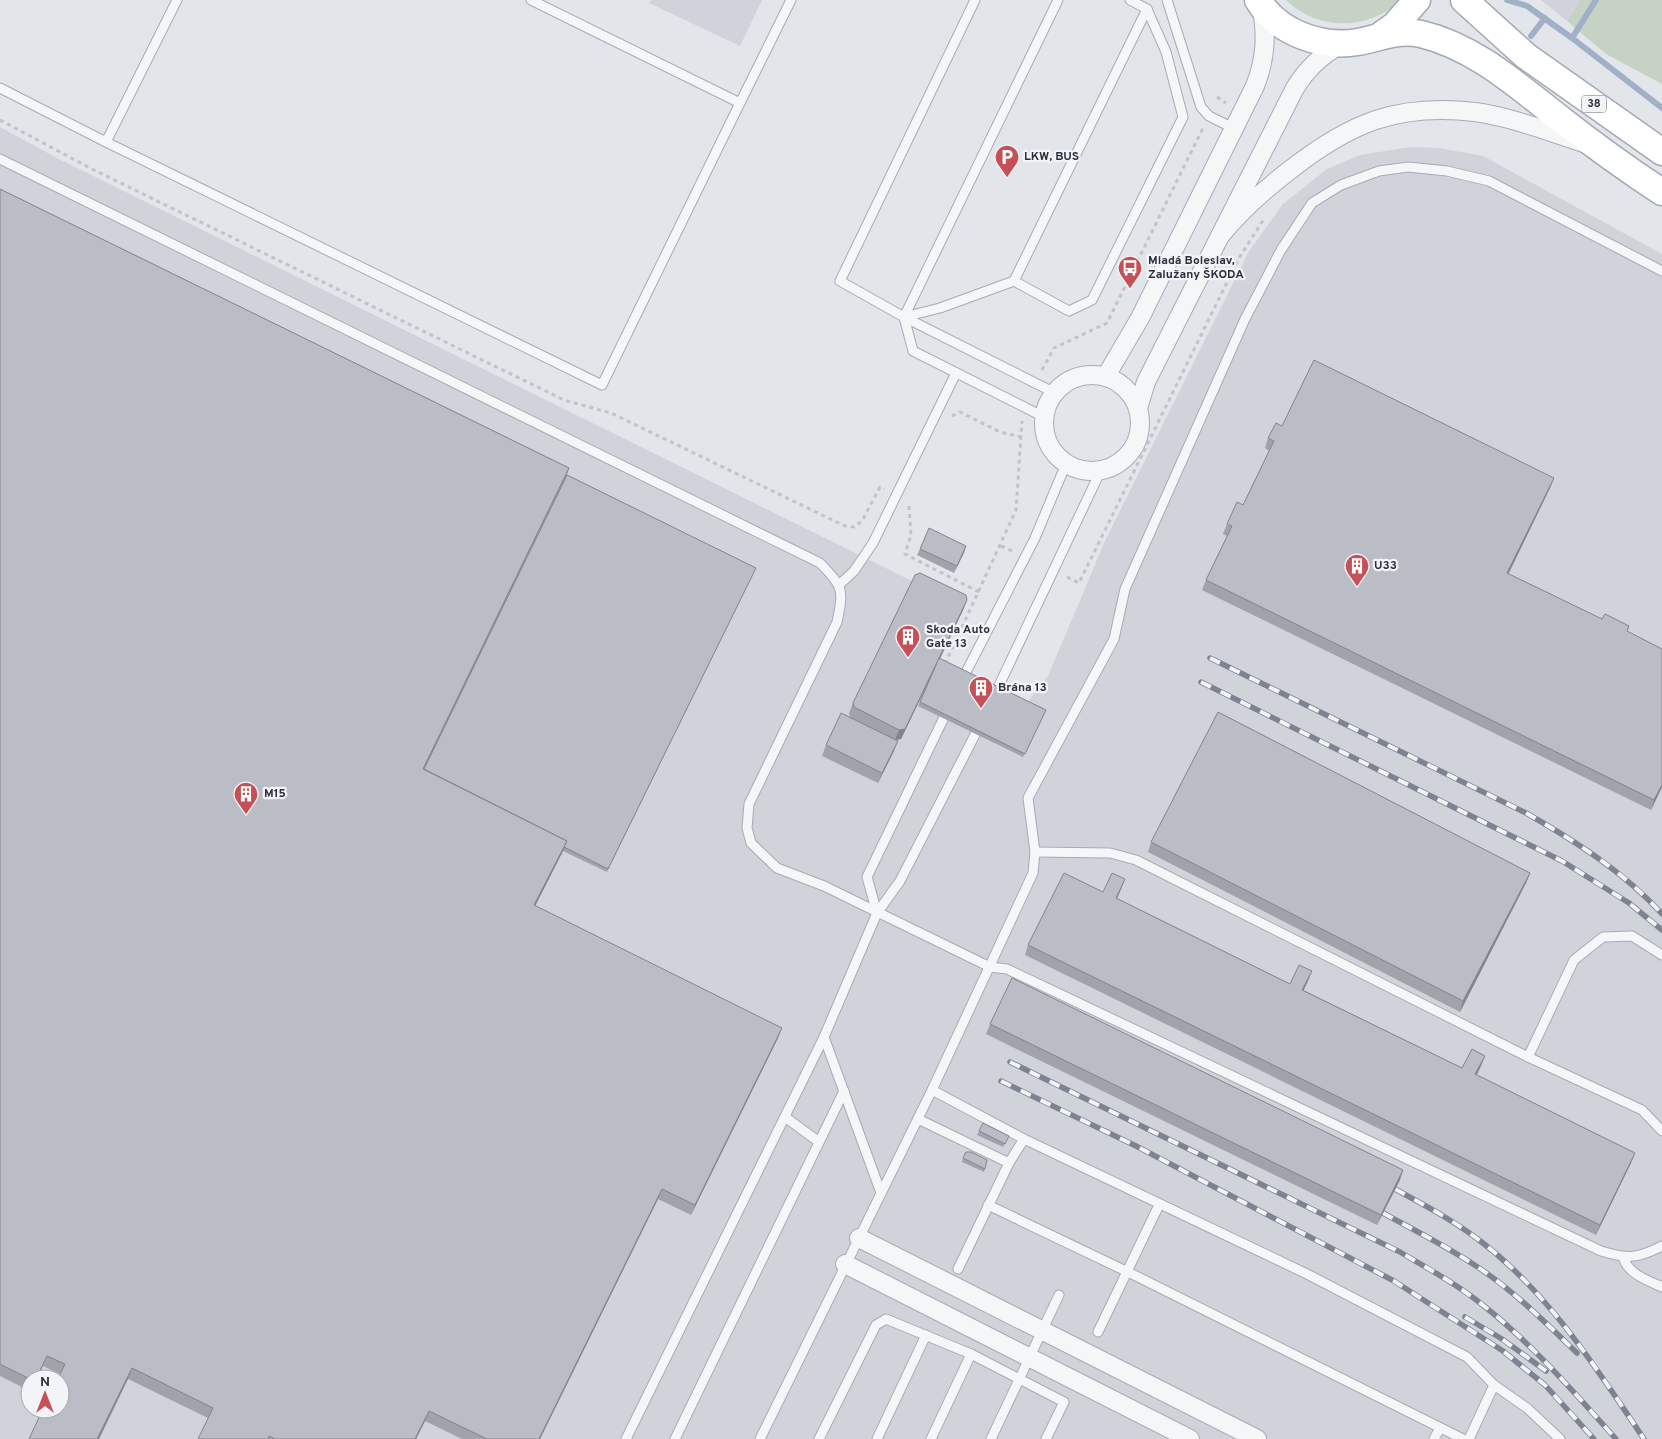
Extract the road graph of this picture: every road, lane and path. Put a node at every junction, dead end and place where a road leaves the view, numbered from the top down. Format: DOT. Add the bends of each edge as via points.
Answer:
graph roads {
  1 [pos="176,0"];
  2 [pos="531,0"];
  3 [pos="791,0"];
  4 [pos="975,0"];
  5 [pos="1058,0"];
  6 [pos="1130,0"];
  7 [pos="1167,0"];
  8 [pos="1417,0"];
  9 [pos="1464,0"];
  10 [pos="1259,2"];
  11 [pos="1147,9"];
  12 [pos="1381,36"];
  13 [pos="1343,43"];
  14 [pos="0,88"];
  15 [pos="740,104"];
  16 [pos="0,120"];
  17 [pos="1235,129"];
  18 [pos="106,142"];
  19 [pos="1598,148"];
  20 [pos="1662,152"];
  21 [pos="0,159"];
  22 [pos="1662,192"];
  23 [pos="1221,234"];
  24 [pos="1662,271"];
  25 [pos="1014,281"];
  26 [pos="904,317"];
  27 [pos="956,373"];
  28 [pos="1106,376"];
  29 [pos="1054,392"];
  30 [pos="1138,408"];
  31 [pos="1044,417"];
  32 [pos="946,423"];
  33 [pos="1021,437"];
  34 [pos="1066,464"];
  35 [pos="1101,470"];
  36 [pos="897,495"];
  37 [pos="840,584"];
  38 [pos="979,592"];
  39 [pos="974,602"];
  40 [pos="945,665"];
  41 [pos="1035,852"];
  42 [pos="877,913"];
  43 [pos="1662,955"];
  44 [pos="990,967"];
  45 [pos="824,1038"];
  46 [pos="1528,1057"];
  47 [pos="932,1090"];
  48 [pos="844,1091"];
  49 [pos="785,1117"];
  50 [pos="918,1119"];
  51 [pos="1662,1131"];
  52 [pos="1024,1139"];
  53 [pos="819,1142"];
  54 [pos="1009,1163"];
  55 [pos="881,1193"];
  56 [pos="988,1205"];
  57 [pos="1159,1205"];
  58 [pos="859,1238"];
  59 [pos="1662,1246"];
  60 [pos="1623,1257"];
  61 [pos="846,1264"];
  62 [pos="958,1269"];
  63 [pos="1128,1272"];
  64 [pos="1662,1286"];
  65 [pos="1060,1295"];
  66 [pos="1043,1330"];
  67 [pos="1098,1332"];
  68 [pos="926,1335"];
  69 [pos="971,1354"];
  70 [pos="1030,1358"];
  71 [pos="1020,1378"];
  72 [pos="1494,1384"];
  73 [pos="1440,1428"];
  74 [pos="626,1439"];
  75 [pos="675,1439"];
  76 [pos="760,1439"];
  77 [pos="819,1439"];
  78 [pos="877,1439"];
  79 [pos="931,1439"];
  80 [pos="991,1439"];
  81 [pos="1046,1439"];
  82 [pos="1190,1439"];
  83 [pos="1257,1439"];
  84 [pos="1434,1439"];
  85 [pos="1463,1439"];
  86 [pos="1469,1439"];
  87 [pos="1560,1439"];
  1 -- 18 [label="lane"];
  2 -- 15 [label="lane"];
  3 -- 15 [label="lane"];
  4 -- 26 [label="lane" via="840,281"];
  5 -- 26 [label="lane"];
  6 -- 11 [label="lane"];
  7 -- 17 [label="lane" via="1201,107 1209,116"];
  8 -- 12 [label="main road"];
  9 -- 20 [label="main road, 38" via="1526,56"];
  10 -- 13 [label="main road, 38" via="1271,16 1297,34 1328,43"];
  10 -- 17 [label="street" via="1265,30 1264,58"];
  11 -- 25 [label="lane"];
  11 -- 25 [label="lane" via="1166,52 1183,117 1092,300 1070,311"];
  12 -- 13 [label="main road, 38"];
  12 -- 19 [label="main road, 38" via="1408,32 1458,48 1498,71"];
  13 -- 23 [label="street" via="1327,52 1305,72"];
  14 -- 18 [label="lane"];
  15 -- 18 [label="lane" via="602,385"];
  16 -- 36 [label="path" via="92,169 564,400 619,416 845,526 854,527 862,521 880,487"];
  17 -- 28 [label="street" via="1140,318"];
  19 -- 22 [label="main road, 38"];
  19 -- 23 [label="street" via="1477,112 1427,110 1375,119 1350,128 1311,153 1265,188"];
  21 -- 37 [label="lane" via="820,563"];
  23 -- 30 [label="street" via="1146,382"];
  24 -- 41 [label="lane" via="1489,181 1447,171 1408,166 1379,171 1341,185 1312,203 1280,250 1245,319 1125,589 1114,639 1028,798"];
  25 -- 26 [label="lane" via="940,308"];
  26 -- 27 [label="lane" via="913,351"];
  26 -- 29 [label="lane"];
  27 -- 31 [label="lane"];
  27 -- 36 [label="lane"];
  28 -- 29 [label="street" via="1078,377"];
  28 -- 30 [label="street" via="1131,394"];
  29 -- 31 [label="street"];
  30 -- 35 [label="street" via="1141,421 1134,447 1114,466"];
  31 -- 34 [label="street" via="1048,443"];
  32 -- 33 [label="path" via="960,412 1000,432"];
  34 -- 35 [label="street" via="1089,471"];
  34 -- 42 [label="lane" via="1035,538 954,695 867,877"];
  35 -- 42 [label="lane" via="986,712 900,880"];
  36 -- 37 [label="lane" via="873,543 854,571"];
  36 -- 38 [label="path" via="909,502 911,535 905,554"];
  37 -- 42 [label="lane" via="837,622 749,804 747,828 751,843 777,868 824,886"];
  39 -- 40 [label="path"];
  41 -- 44 [label="lane" via="1033,873"];
  41 -- 46 [label="lane" via="1110,853 1136,860"];
  42 -- 44 [label="lane"];
  42 -- 45 [label="lane"];
  43 -- 46 [label="lane" via="1632,936 1603,936 1574,960"];
  44 -- 47 [label="lane"];
  44 -- 60 [label="lane" via="1006,969 1601,1251"];
  45 -- 48 [label="lane"];
  45 -- 49 [label="lane"];
  46 -- 51 [label="lane" via="1642,1110"];
  47 -- 50 [label="lane"];
  47 -- 52 [label="lane"];
  48 -- 53 [label="lane"];
  48 -- 55 [label="lane"];
  49 -- 53 [label="lane"];
  49 -- 74 [label="lane"];
  50 -- 54 [label="lane"];
  50 -- 55 [label="lane"];
  52 -- 54 [label="lane"];
  52 -- 57 [label="lane"];
  53 -- 75 [label="lane"];
  54 -- 56 [label="lane"];
  55 -- 58 [label="lane"];
  56 -- 62 [label="lane"];
  56 -- 63 [label="lane"];
  57 -- 63 [label="lane"];
  57 -- 72 [label="lane" via="1308,1274 1466,1357"];
  58 -- 61 [label="lane"];
  58 -- 66 [label="street"];
  59 -- 60 [label="lane" via="1644,1256"];
  60 -- 64 [label="lane" via="1626,1267"];
  61 -- 70 [label="street"];
  61 -- 76 [label="lane"];
  63 -- 67 [label="lane"];
  63 -- 73 [label="lane"];
  65 -- 66 [label="lane"];
  66 -- 70 [label="lane"];
  66 -- 83 [label="street"];
  68 -- 69 [label="lane"];
  68 -- 77 [label="lane" via="893,1320 881,1320"];
  68 -- 78 [label="lane"];
  69 -- 71 [label="lane"];
  69 -- 79 [label="lane"];
  70 -- 71 [label="lane"];
  70 -- 82 [label="street"];
  71 -- 80 [label="lane"];
  71 -- 81 [label="lane" via="1064,1402"];
  72 -- 86 [label="lane"];
  72 -- 87 [label="lane" via="1527,1408"];
  73 -- 84 [label="lane"];
  73 -- 85 [label="lane"];
}
